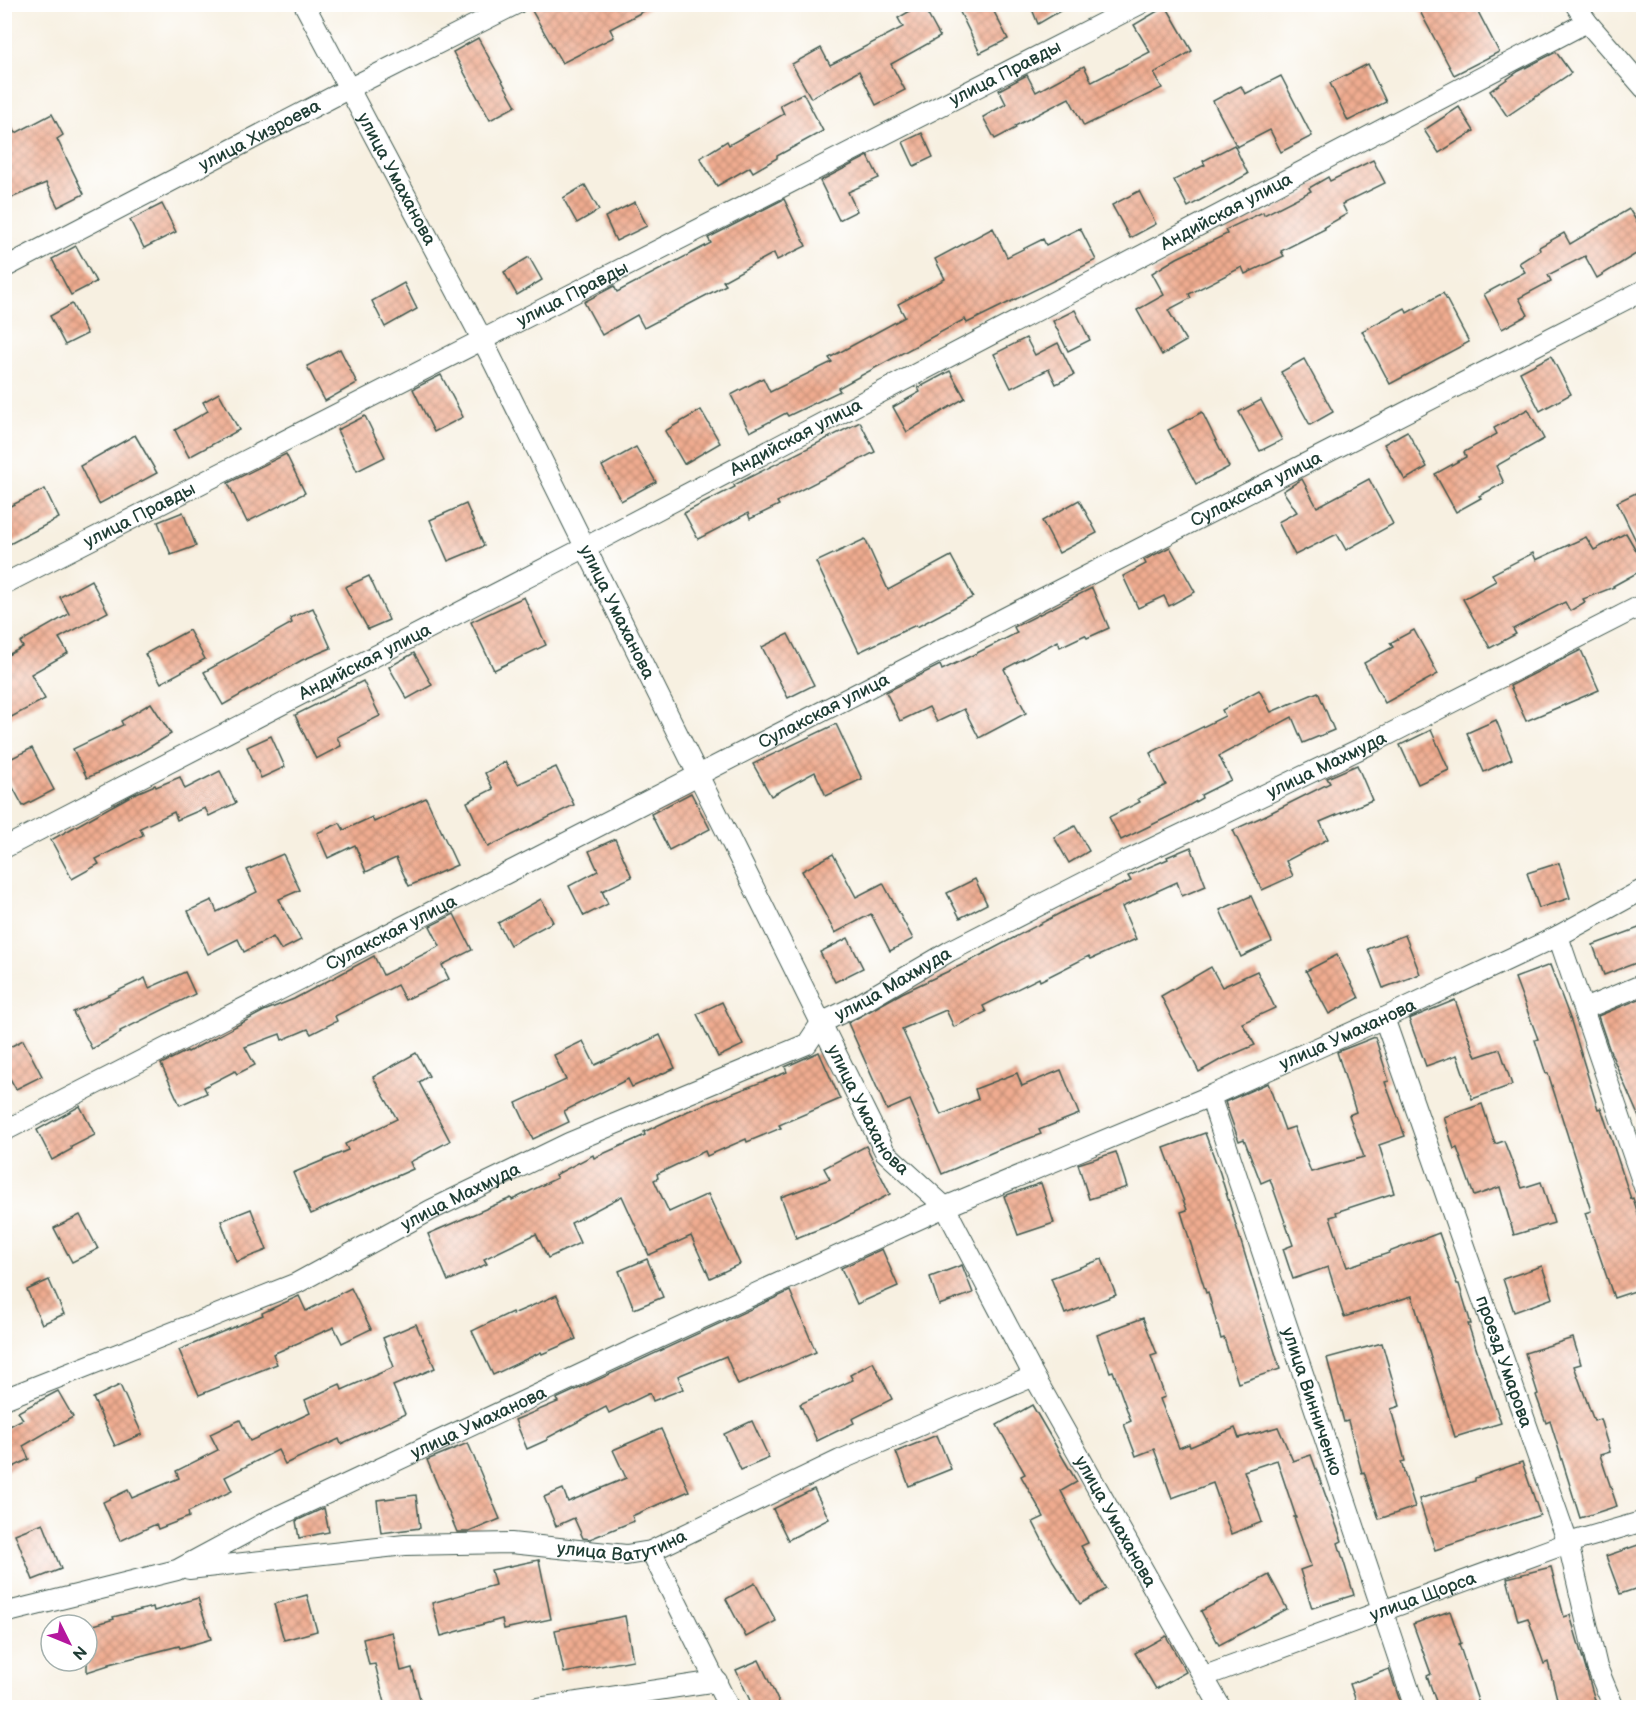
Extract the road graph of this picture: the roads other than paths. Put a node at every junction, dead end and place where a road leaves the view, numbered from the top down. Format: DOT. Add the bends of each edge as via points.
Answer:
graph roads {
  1 [pos="304,4"];
  2 [pos="516,4"];
  3 [pos="1140,4"];
  4 [pos="1575,4"];
  5 [pos="1587,22"];
  6 [pos="1644,88"];
  7 [pos="348,89"];
  8 [pos="4,268"];
  9 [pos="1644,290"];
  10 [pos="482,339"];
  11 [pos="586,547"];
  12 [pos="4,584"];
  13 [pos="1644,604"];
  14 [pos="699,776"];
  15 [pos="4,848"];
  16 [pos="1644,889"];
  17 [pos="1558,936"];
  18 [pos="1644,984"];
  19 [pos="1584,1009"];
  20 [pos="1384,1018"];
  21 [pos="821,1023"];
  22 [pos="1210,1096"];
  23 [pos="4,1131"];
  24 [pos="1644,1187"];
  25 [pos="945,1207"];
  26 [pos="1034,1376"];
  27 [pos="4,1399"];
  28 [pos="1644,1521"];
  29 [pos="1569,1543"];
  30 [pos="651,1551"];
  31 [pos="177,1570"];
  32 [pos="1382,1611"];
  33 [pos="4,1613"];
  34 [pos="1204,1676"];
  35 [pos="717,1681"];
  36 [pos="538,1707"];
  37 [pos="729,1707"];
  38 [pos="1221,1707"];
  39 [pos="1415,1707"];
  40 [pos="1614,1707"];
  1 -- 7 [label="street, улица Умаханова"];
  2 -- 7 [label="street, улица Хизроева"];
  3 -- 10 [label="street, улица Правды"];
  4 -- 5 [label="street"];
  5 -- 6 [label="street"];
  5 -- 11 [label="street, Андийская улица"];
  7 -- 8 [label="street, улица Хизроева"];
  7 -- 10 [label="street, улица Умаханова"];
  9 -- 14 [label="street, Сулакская улица"];
  10 -- 11 [label="street, улица Умаханова"];
  10 -- 12 [label="street, улица Правды"];
  11 -- 14 [label="street, улица Умаханова"];
  11 -- 15 [label="street, Андийская улица"];
  13 -- 21 [label="street, улица Махмуда" via="1368,745 1074,887"];
  14 -- 21 [label="street, улица Умаханова"];
  14 -- 23 [label="street, Сулакская улица"];
  16 -- 17 [label="street, улица Умаханова"];
  17 -- 19 [label="street"];
  17 -- 20 [label="street, улица Умаханова"];
  18 -- 19 [label="street"];
  19 -- 24 [label="street"];
  20 -- 22 [label="street, улица Умаханова"];
  20 -- 29 [label="street, проезд Умарова"];
  21 -- 25 [label="street, улица Умаханова" via="885,1152"];
  21 -- 27 [label="street, улица Махмуда" via="807,1044 569,1143 431,1210 297,1283"];
  22 -- 25 [label="street, улица Умаханова"];
  22 -- 32 [label="street, улица Винниченко"];
  25 -- 26 [label="street, улица Умаханова"];
  25 -- 31 [label="street, улица Умаханова" via="268,1521"];
  26 -- 30 [label="street, улица Ватутина" via="840,1460"];
  26 -- 34 [label="street, улица Умаханова"];
  28 -- 29 [label="street, улица Щорса"];
  29 -- 32 [label="street, улица Щорса"];
  29 -- 40 [label="street, проезд Умарова" via="1597,1667"];
  30 -- 31 [label="street, улица Ватутина" via="626,1556 511,1543 405,1545"];
  30 -- 35 [label="street"];
  31 -- 33 [label="street, улица Умаханова"];
  32 -- 34 [label="street, улица Щорса"];
  32 -- 39 [label="street, улица Винниченко"];
  34 -- 38 [label="street, улица Умаханова"];
  35 -- 36 [label="street"];
  35 -- 37 [label="street"];
}
